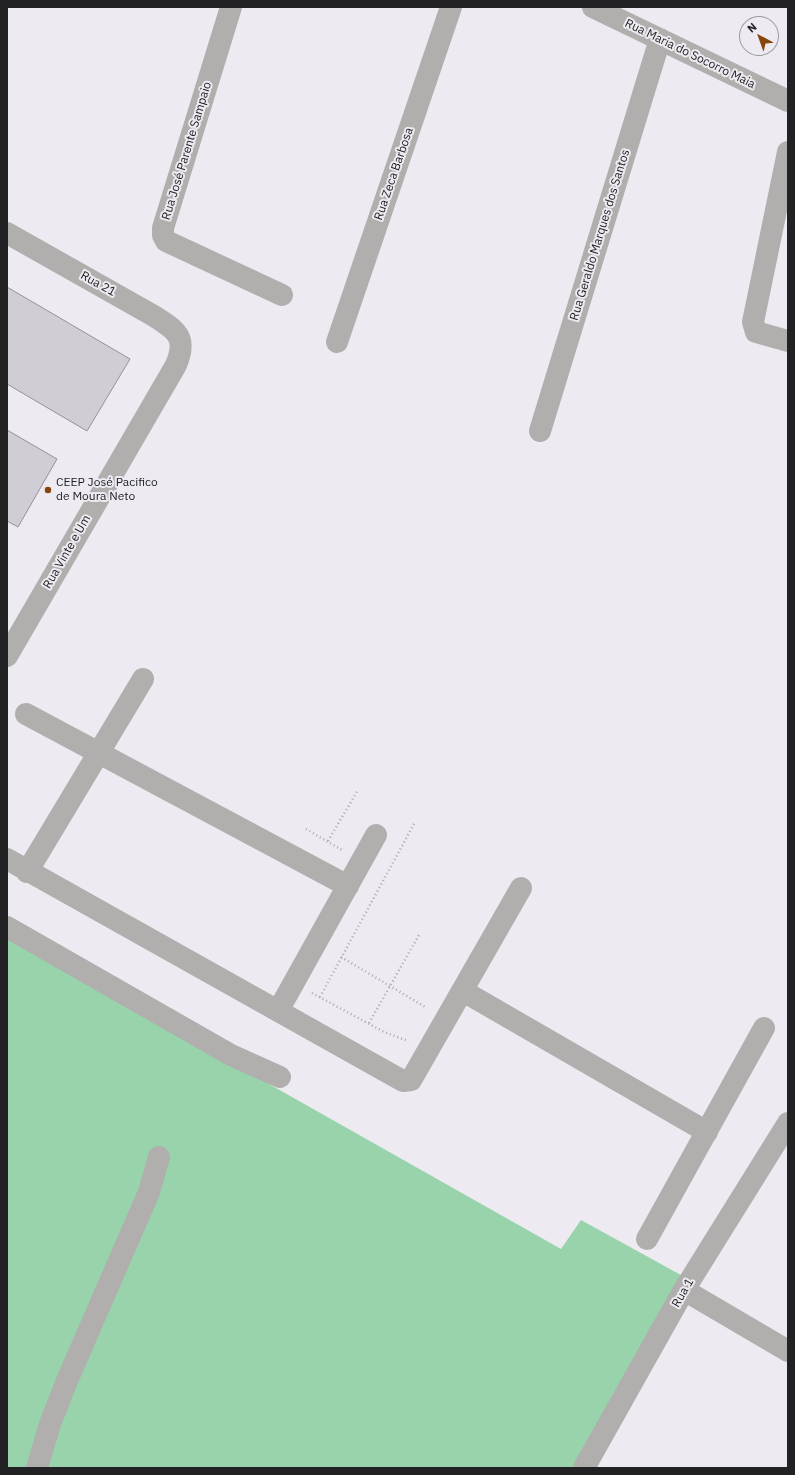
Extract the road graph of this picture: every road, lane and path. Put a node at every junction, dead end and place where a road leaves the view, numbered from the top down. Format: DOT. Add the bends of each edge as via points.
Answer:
graph roads {
  1 [pos="231,7"];
  2 [pos="451,7"];
  3 [pos="593,7"];
  4 [pos="660,39"];
  5 [pos="788,101"];
  6 [pos="788,152"];
  7 [pos="786,174"];
  8 [pos="7,233"];
  9 [pos="282,295"];
  10 [pos="788,341"];
  11 [pos="337,342"];
  12 [pos="182,343"];
  13 [pos="540,431"];
  14 [pos="7,656"];
  15 [pos="143,679"];
  16 [pos="26,714"];
  17 [pos="99,752"];
  18 [pos="358,790"];
  19 [pos="415,822"];
  20 [pos="376,835"];
  21 [pos="328,842"];
  22 [pos="7,859"];
  23 [pos="27,872"];
  24 [pos="348,886"];
  25 [pos="521,888"];
  26 [pos="7,927"];
  27 [pos="419,935"];
  28 [pos="341,957"];
  29 [pos="294,983"];
  30 [pos="390,987"];
  31 [pos="463,991"];
  32 [pos="320,997"];
  33 [pos="278,1011"];
  34 [pos="447,1019"];
  35 [pos="369,1023"];
  36 [pos="764,1028"];
  37 [pos="410,1042"];
  38 [pos="280,1077"];
  39 [pos="788,1123"];
  40 [pos="707,1132"];
  41 [pos="159,1157"];
  42 [pos="647,1239"];
  43 [pos="684,1290"];
  44 [pos="788,1351"];
  45 [pos="37,1468"];
  46 [pos="584,1468"];
  1 -- 9 [label="street, Rua José Parente Sampaio" via="163,228 163,235 166,241"];
  2 -- 11 [label="street, Rua Zeca Barbosa"];
  3 -- 4 [label="street, Rua Maria do Socorro Maia"];
  4 -- 5 [label="street, Rua Maria do Socorro Maia"];
  4 -- 13 [label="street, Rua Geraldo Marques dos Santos"];
  6 -- 7 [label="street"];
  7 -- 10 [label="street" via="753,322 756,332"];
  8 -- 12 [label="street, Rua 21" via="170,326"];
  12 -- 14 [label="street, Rua Vinte e Um" via="176,365"];
  15 -- 17 [label="street"];
  16 -- 17 [label="street"];
  17 -- 23 [label="street"];
  17 -- 24 [label="street"];
  18 -- 21 [label="path"];
  19 -- 28 [label="path"];
  20 -- 24 [label="street"];
  22 -- 23 [label="street"];
  23 -- 33 [label="street"];
  24 -- 29 [label="street"];
  25 -- 31 [label="street"];
  26 -- 38 [label="street" via="230,1055"];
  27 -- 30 [label="path"];
  28 -- 30 [label="path"];
  28 -- 32 [label="path"];
  29 -- 32 [label="path"];
  29 -- 33 [label="street"];
  30 -- 34 [label="path"];
  30 -- 35 [label="path"];
  31 -- 34 [label="street"];
  31 -- 40 [label="street"];
  32 -- 35 [label="path"];
  33 -- 34 [label="street" via="403,1081 411,1080"];
  35 -- 37 [label="path"];
  36 -- 40 [label="street"];
  39 -- 43 [label="street, Rua 1"];
  40 -- 42 [label="street"];
  41 -- 45 [label="street" via="149,1192 50,1424"];
  43 -- 44 [label="street"];
  43 -- 46 [label="street, Rua 1"];
}
